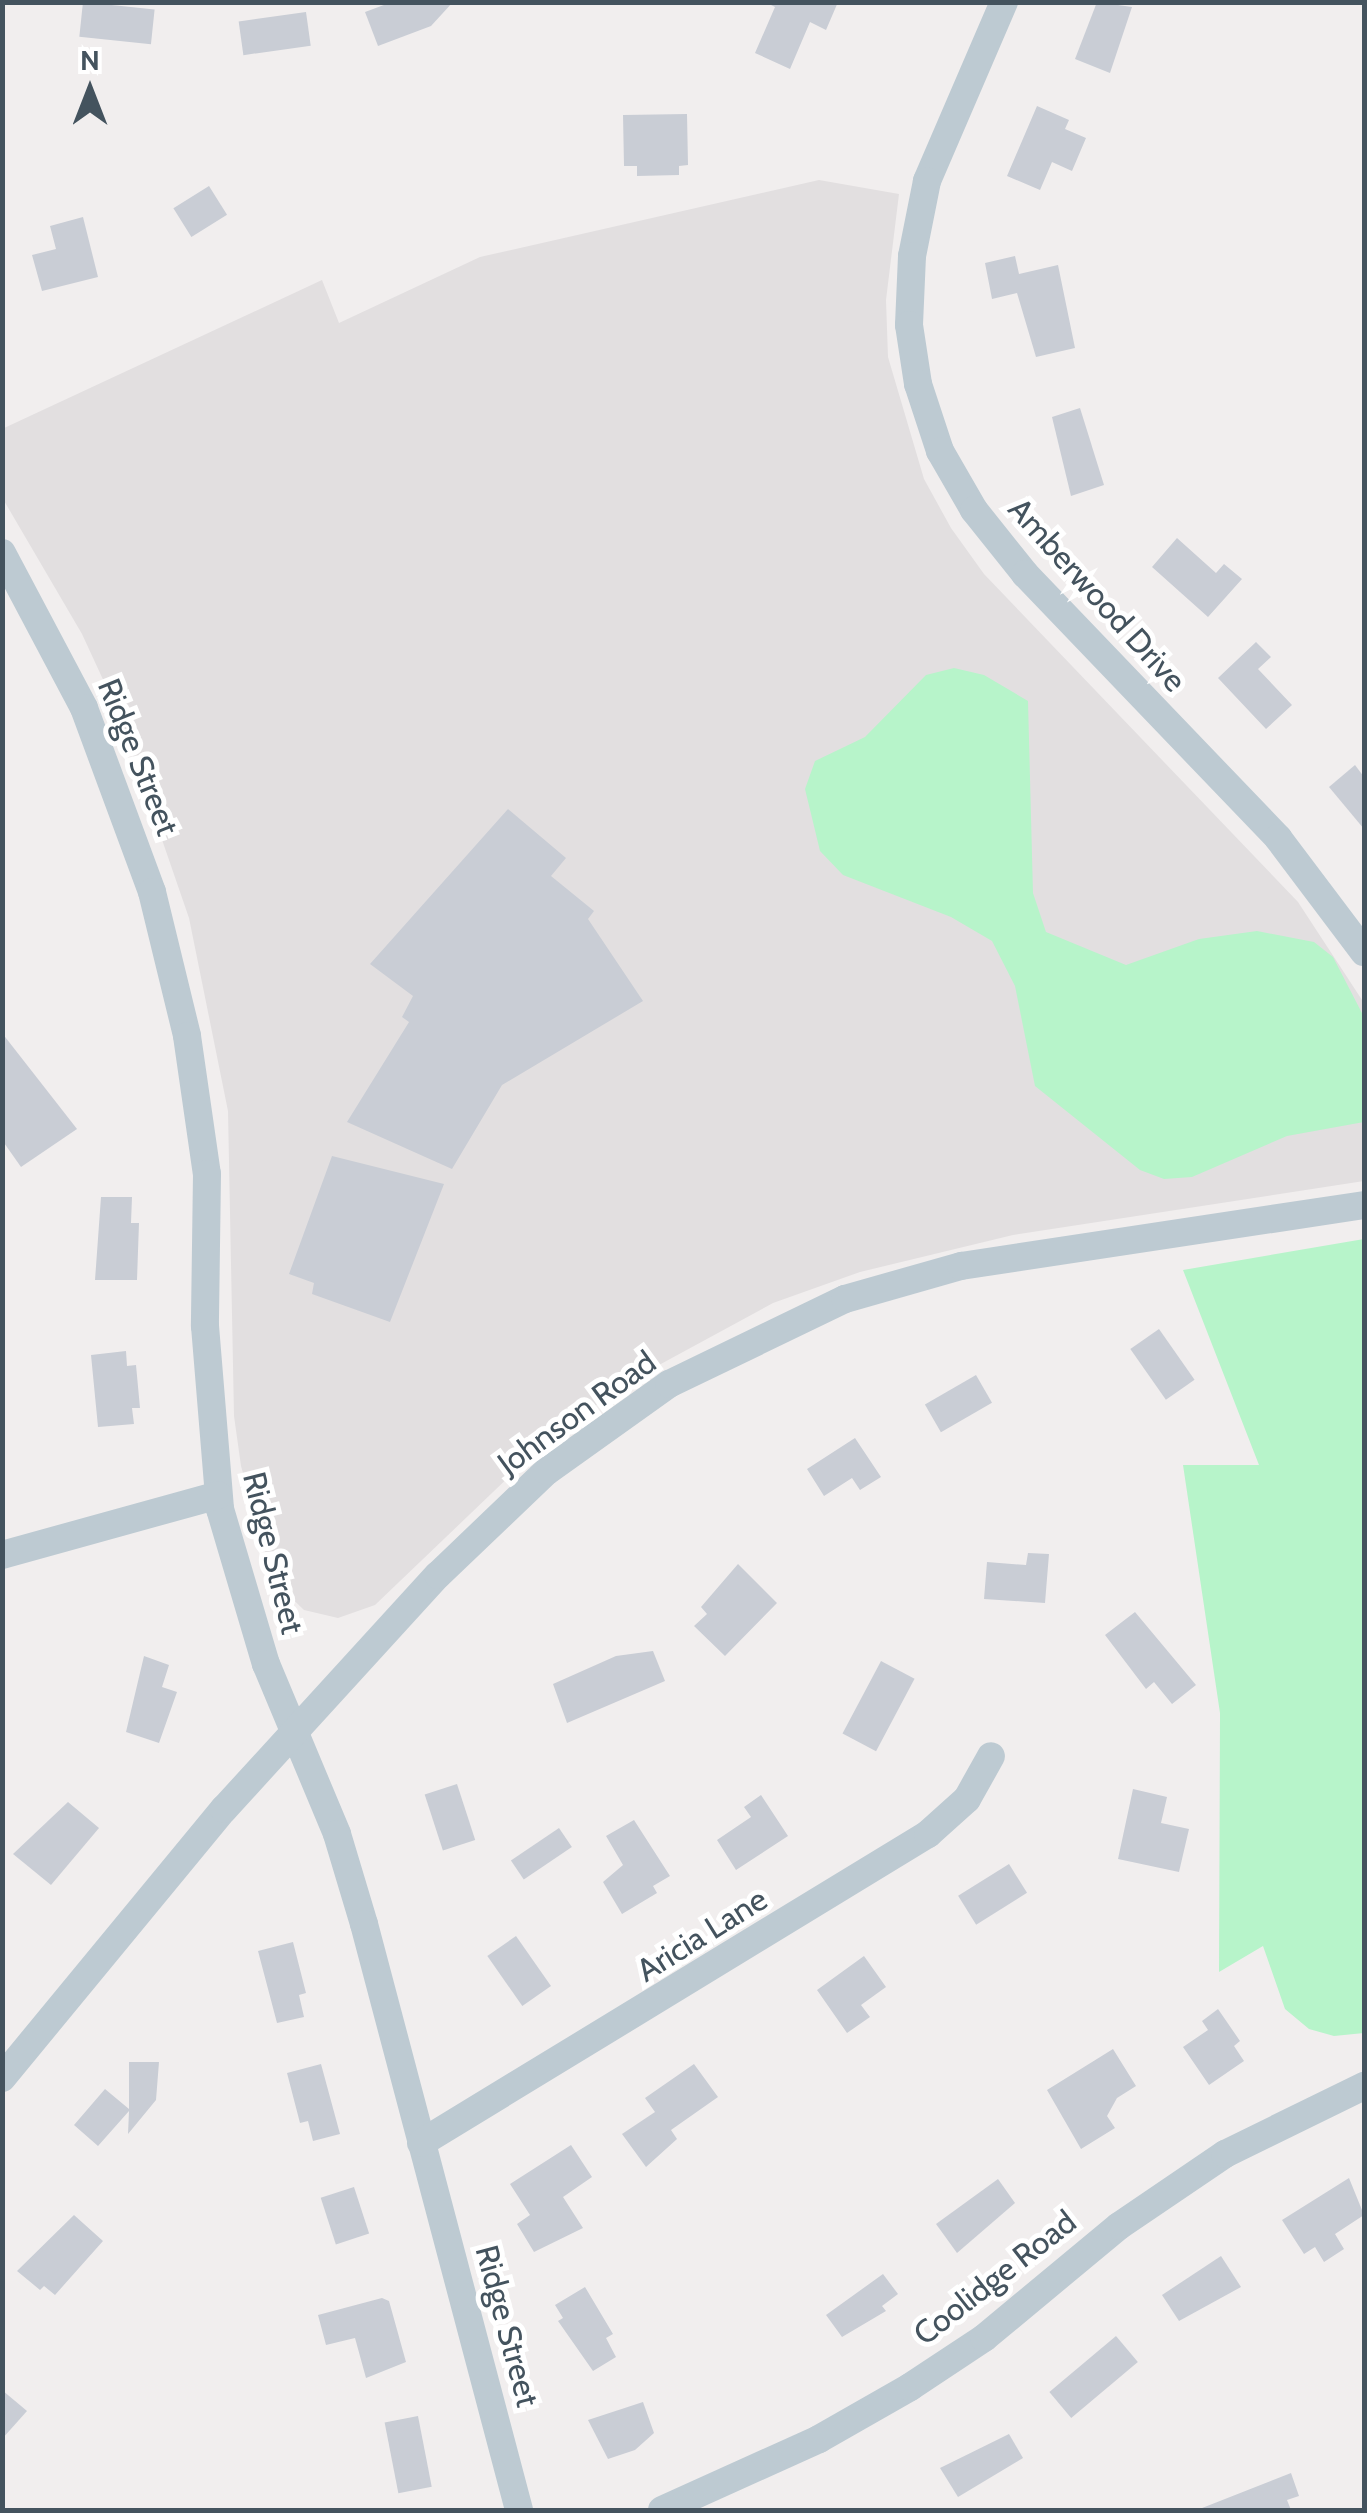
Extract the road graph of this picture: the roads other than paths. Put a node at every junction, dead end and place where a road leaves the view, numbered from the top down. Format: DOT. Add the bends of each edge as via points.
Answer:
graph roads {
  1 [pos="1004,2"];
  2 [pos="2,553"];
  3 [pos="1364,952"];
  4 [pos="1364,1205"];
  5 [pos="218,1495"];
  6 [pos="2,1555"];
  7 [pos="294,1732"];
  8 [pos="991,1756"];
  9 [pos="2,2078"];
  10 [pos="1364,2086"];
  11 [pos="422,2143"];
  12 [pos="519,2510"];
  13 [pos="662,2510"];
  1 -- 3 [label="street, Amberwood Drive" via="927,181 912,256 912,340 940,450 974,510 1025,574 1278,838"];
  2 -- 5 [label="street, Ridge Street" via="103,752 152,892 187,1036 208,1174 206,1326"];
  4 -- 7 [label="street, Johnson Road" via="962,1266 845,1300 669,1384 547,1471 438,1575"];
  5 -- 6 [label="street"];
  5 -- 7 [label="street, Ridge Street" via="266,1664"];
  7 -- 9 [label="street, Johnson Road"];
  7 -- 11 [label="street, Ridge Street" via="343,1852"];
  8 -- 11 [label="street, Aricia Lane" via="967,1799 928,1834"];
  10 -- 13 [label="street, Coolidge Road" via="1225,2154 1119,2226 984,2338 910,2387 820,2440"];
  11 -- 12 [label="street, Ridge Street"];
}
